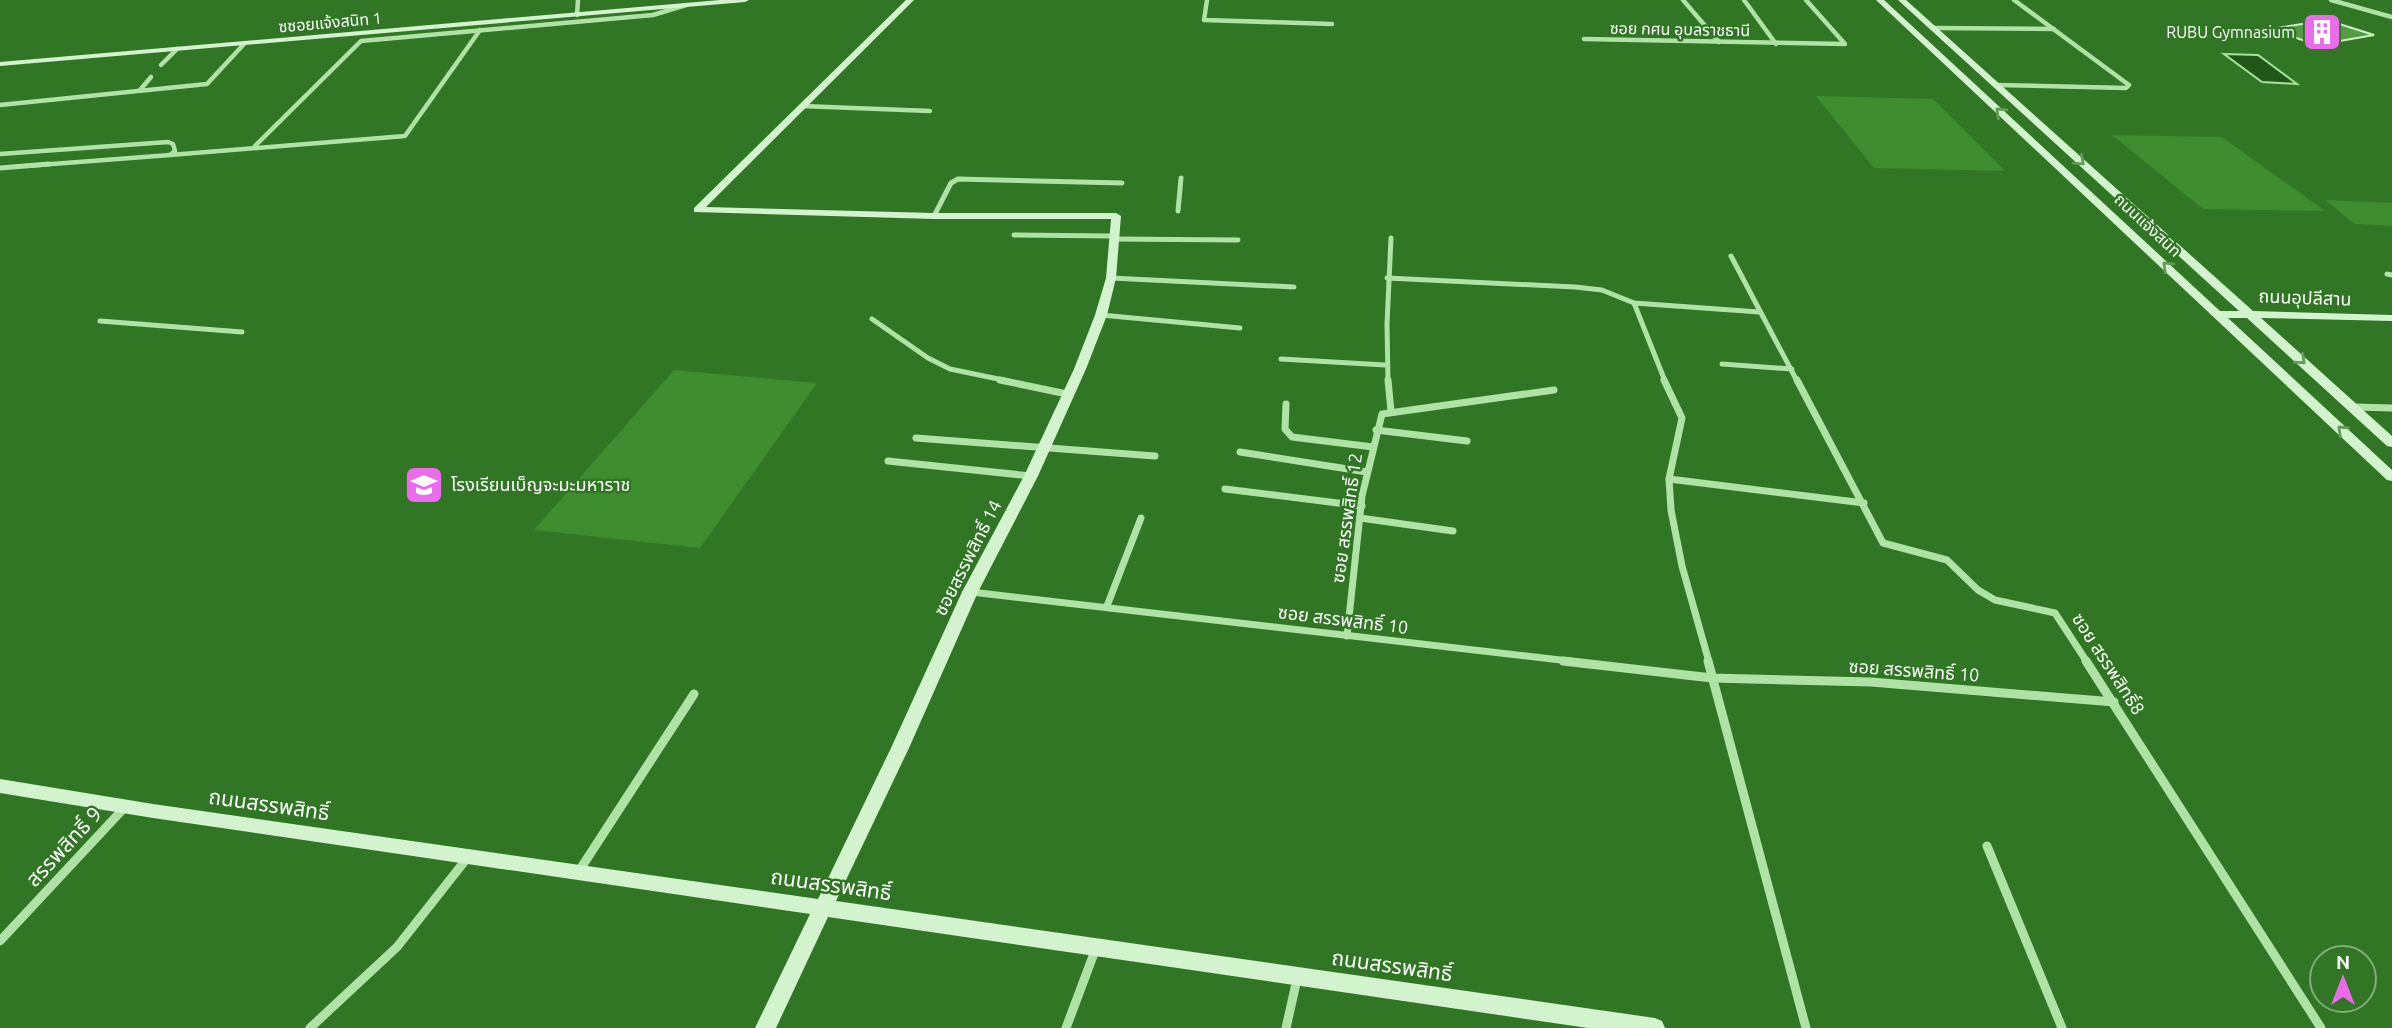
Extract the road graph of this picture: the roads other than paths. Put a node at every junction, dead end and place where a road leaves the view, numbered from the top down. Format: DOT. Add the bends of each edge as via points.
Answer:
graph roads {
  1 [pos="578,0"];
  2 [pos="745,0"];
  3 [pos="910,0"];
  4 [pos="1207,0"];
  5 [pos="1683,0"];
  6 [pos="1744,0"];
  7 [pos="1806,0"];
  8 [pos="1880,0"];
  9 [pos="1902,0"];
  10 [pos="2014,0"];
  11 [pos="2331,0"];
  12 [pos="686,5"];
  13 [pos="578,15"];
  14 [pos="2392,17"];
  15 [pos="1332,24"];
  16 [pos="1933,28"];
  17 [pos="2054,29"];
  18 [pos="480,30"];
  19 [pos="1584,39"];
  20 [pos="1719,43"];
  21 [pos="244,44"];
  22 [pos="1776,44"];
  23 [pos="177,49"];
  24 [pos="0,64"];
  25 [pos="161,65"];
  26 [pos="1951,67"];
  27 [pos="1977,67"];
  28 [pos="151,77"];
  29 [pos="1997,85"];
  30 [pos="140,90"];
  31 [pos="0,105"];
  32 [pos="802,106"];
  33 [pos="930,111"];
  34 [pos="254,146"];
  35 [pos="0,154"];
  36 [pos="170,155"];
  37 [pos="0,168"];
  38 [pos="1181,178"];
  39 [pos="1122,183"];
  40 [pos="1178,211"];
  41 [pos="934,216"];
  42 [pos="1014,234"];
  43 [pos="1113,238"];
  44 [pos="1391,238"];
  45 [pos="1238,240"];
  46 [pos="1731,256"];
  47 [pos="1111,278"];
  48 [pos="1387,278"];
  49 [pos="1294,287"];
  50 [pos="1634,303"];
  51 [pos="1759,312"];
  52 [pos="2217,314"];
  53 [pos="2251,314"];
  54 [pos="1101,315"];
  55 [pos="2392,318"];
  56 [pos="872,319"];
  57 [pos="100,321"];
  58 [pos="1240,328"];
  59 [pos="242,332"];
  60 [pos="1281,359"];
  61 [pos="1722,364"];
  62 [pos="1385,365"];
  63 [pos="1793,369"];
  64 [pos="1554,390"];
  65 [pos="1068,394"];
  66 [pos="1286,404"];
  67 [pos="2353,407"];
  68 [pos="2392,408"];
  69 [pos="1391,411"];
  70 [pos="1376,430"];
  71 [pos="916,438"];
  72 [pos="1467,441"];
  73 [pos="2392,443"];
  74 [pos="1373,447"];
  75 [pos="1044,449"];
  76 [pos="1240,452"];
  77 [pos="1155,456"];
  78 [pos="888,461"];
  79 [pos="1367,472"];
  80 [pos="1031,476"];
  81 [pos="2392,477"];
  82 [pos="1669,479"];
  83 [pos="1225,489"];
  84 [pos="1864,503"];
  85 [pos="1362,506"];
  86 [pos="1141,518"];
  87 [pos="1360,518"];
  88 [pos="1453,531"];
  89 [pos="970,592"];
  90 [pos="1107,606"];
  91 [pos="1347,636"];
  92 [pos="1712,678"];
  93 [pos="694,694"];
  94 [pos="2114,702"];
  95 [pos="0,786"];
  96 [pos="126,807"];
  97 [pos="1987,846"];
  98 [pos="469,857"];
  99 [pos="579,871"];
  100 [pos="822,907"];
  101 [pos="0,941"];
  102 [pos="1096,947"];
  103 [pos="1298,975"];
  104 [pos="310,1028"];
  105 [pos="765,1028"];
  106 [pos="1066,1028"];
  107 [pos="1286,1028"];
  108 [pos="1655,1028"];
  109 [pos="1806,1028"];
  110 [pos="2062,1028"];
  111 [pos="2321,1028"];
  1 -- 13 [label="street"];
  2 -- 12 [label="main road, ซซอยแจ้งสนิท 1"];
  3 -- 32 [label="main road"];
  4 -- 15 [label="street" via="1204,20"];
  5 -- 20 [label="street"];
  6 -- 22 [label="street, ซอย กศน อุบลราชธานี"];
  7 -- 22 [label="street, ซอย กศน อุบลราชธานี" via="1845,44"];
  8 -- 26 [label="main road, ถนนแจ้งสนิท"];
  9 -- 16 [label="main road, ถนนแจ้งสนิท"];
  10 -- 17 [label="street"];
  11 -- 14 [label="street"];
  12 -- 13 [label="main road, ซซอยแจ้งสนิท 1"];
  12 -- 18 [label="street" via="653,15"];
  13 -- 21 [label="main road, ซซอยแจ้งสนิท 1"];
  16 -- 17 [label="street"];
  16 -- 27 [label="main road, ถนนแจ้งสนิท"];
  17 -- 29 [label="street" via="2129,85"];
  18 -- 34 [label="street" via="361,41"];
  18 -- 34 [label="street" via="405,136"];
  19 -- 20 [label="street, ซอย กศน อุบลราชธานี"];
  20 -- 22 [label="street, ซอย กศน อุบลราชธานี"];
  21 -- 23 [label="main road, ซซอยแจ้งสนิท 1"];
  21 -- 30 [label="street" via="207,84"];
  23 -- 24 [label="main road, ซซอยแจ้งสนิท 1"];
  23 -- 25 [label="street"];
  26 -- 27 [label="main road"];
  52 -- 26 [label="main road, ถนนแจ้งสนิท, one-way"];
  27 -- 29 [label="main road, ถนนแจ้งสนิท"];
  28 -- 30 [label="street"];
  29 -- 53 [label="main road, ถนนแจ้งสนิท, one-way"];
  30 -- 31 [label="street"];
  32 -- 33 [label="street"];
  32 -- 41 [label="main road" via="698,210"];
  34 -- 36 [label="street"];
  35 -- 36 [label="street" via="169,142 175,151"];
  36 -- 37 [label="street"];
  38 -- 40 [label="street"];
  39 -- 41 [label="street" via="958,179 951,183"];
  41 -- 43 [label="main road, ซอยสรรพสิทธิ์ 14" via="1116,216"];
  42 -- 43 [label="street"];
  43 -- 45 [label="street"];
  43 -- 47 [label="main road, ซอยสรรพสิทธิ์ 14"];
  44 -- 48 [label="street"];
  46 -- 51 [label="street, ซอย สรรพสิทธิ์8"];
  47 -- 49 [label="street"];
  47 -- 54 [label="main road, ซอยสรรพสิทธิ์ 14"];
  48 -- 50 [label="street" via="1574,287 1602,290"];
  48 -- 62 [label="street"];
  50 -- 51 [label="street"];
  50 -- 82 [label="street" via="1682,418"];
  51 -- 63 [label="street, ซอย สรรพสิทธิ์8"];
  52 -- 53 [label="main road, ถนนอุปลีสาน"];
  81 -- 52 [label="main road, ถนนแจ้งสนิท, one-way"];
  53 -- 55 [label="main road, ถนนอุปลีสาน"];
  53 -- 67 [label="main road, ถนนแจ้งสนิท, one-way"];
  54 -- 58 [label="street"];
  54 -- 65 [label="main road, ซอยสรรพสิทธิ์ 14"];
  56 -- 65 [label="street" via="950,369"];
  57 -- 59 [label="street"];
  60 -- 62 [label="street"];
  61 -- 63 [label="street"];
  62 -- 69 [label="street"];
  63 -- 84 [label="street, ซอย สรรพสิทธิ์8"];
  64 -- 69 [label="street"];
  65 -- 75 [label="main road, ซอยสรรพสิทธิ์ 14"];
  66 -- 74 [label="street" via="1285,429 1292,437"];
  67 -- 68 [label="street"];
  67 -- 73 [label="main road, ถนนแจ้งสนิท"];
  69 -- 70 [label="street, ซอย สรรพสิทธิ์ 12" via="1382,414"];
  70 -- 72 [label="street"];
  70 -- 74 [label="street, ซอย สรรพสิทธิ์ 12"];
  71 -- 75 [label="street"];
  74 -- 79 [label="street, ซอย สรรพสิทธิ์ 12"];
  75 -- 77 [label="street"];
  75 -- 80 [label="main road, ซอยสรรพสิทธิ์ 14"];
  76 -- 79 [label="street"];
  78 -- 80 [label="street"];
  79 -- 85 [label="street, ซอย สรรพสิทธิ์ 12"];
  80 -- 89 [label="main road, ซอยสรรพสิทธิ์ 14"];
  82 -- 84 [label="street"];
  82 -- 92 [label="street" via="1682,566"];
  83 -- 85 [label="street"];
  84 -- 94 [label="street, ซอย สรรพสิทธิ์8" via="1883,543 1944,558 1996,602 2056,613"];
  85 -- 87 [label="street, ซอย สรรพสิทธิ์ 12"];
  86 -- 90 [label="street"];
  87 -- 88 [label="street"];
  87 -- 91 [label="street, ซอย สรรพสิทธิ์ 12"];
  89 -- 90 [label="street, ซอย สรรพสิทธิ์ 10"];
  89 -- 100 [label="main road, ซอยสรรพสิทธิ์ 14"];
  90 -- 91 [label="street, ซอย สรรพสิทธิ์ 10"];
  91 -- 92 [label="street, ซอย สรรพสิทธิ์ 10"];
  92 -- 94 [label="street, ซอย สรรพสิทธิ์ 10" via="1871,682"];
  92 -- 109 [label="street"];
  93 -- 99 [label="street"];
  94 -- 111 [label="street, ซอย สรรพสิทธิ์8"];
  95 -- 96 [label="main road, ถนนสรรพสิทธิ์"];
  96 -- 98 [label="main road, ถนนสรรพสิทธิ์"];
  96 -- 101 [label="street, สรรพสิทธิ์ 9"];
  97 -- 110 [label="street"];
  98 -- 99 [label="main road, ถนนสรรพสิทธิ์"];
  98 -- 104 [label="street" via="397,947"];
  99 -- 100 [label="main road, ถนนสรรพสิทธิ์"];
  100 -- 102 [label="main road, ถนนสรรพสิทธิ์"];
  100 -- 105 [label="main road, ซอยสรรพสิทธิ์ 14"];
  102 -- 103 [label="main road, ถนนสรรพสิทธิ์"];
  102 -- 106 [label="street"];
  103 -- 107 [label="street"];
  103 -- 108 [label="main road, ถนนสรรพสิทธิ์"];
}
